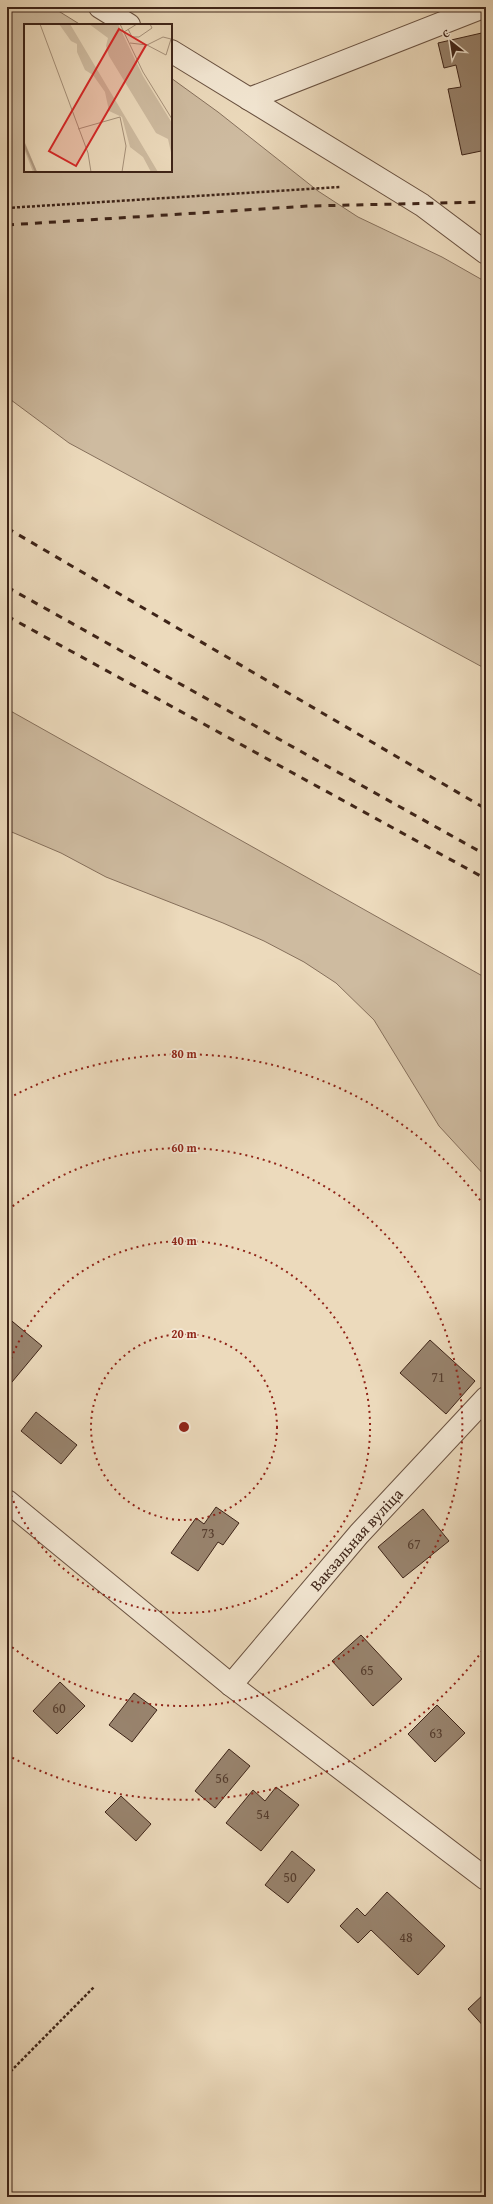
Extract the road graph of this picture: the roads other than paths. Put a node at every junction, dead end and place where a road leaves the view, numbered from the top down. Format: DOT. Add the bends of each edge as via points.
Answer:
graph roads {
  1 [pos="100,7"];
  2 [pos="483,7"];
  3 [pos="127,24"];
  4 [pos="172,52"];
  5 [pos="249,99"];
  6 [pos="486,253"];
  7 [pos="486,1398"];
  8 [pos="7,1501"];
  9 [pos="230,1685"];
  10 [pos="486,1879"];
  1 -- 3 [label="street"];
  2 -- 5 [label="street"];
  4 -- 5 [label="street"];
  5 -- 6 [label="street" via="422,205"];
  7 -- 9 [label="street, Вакзальная вуліца" via="359,1534"];
  8 -- 9 [label="street"];
  9 -- 10 [label="street"];
}
